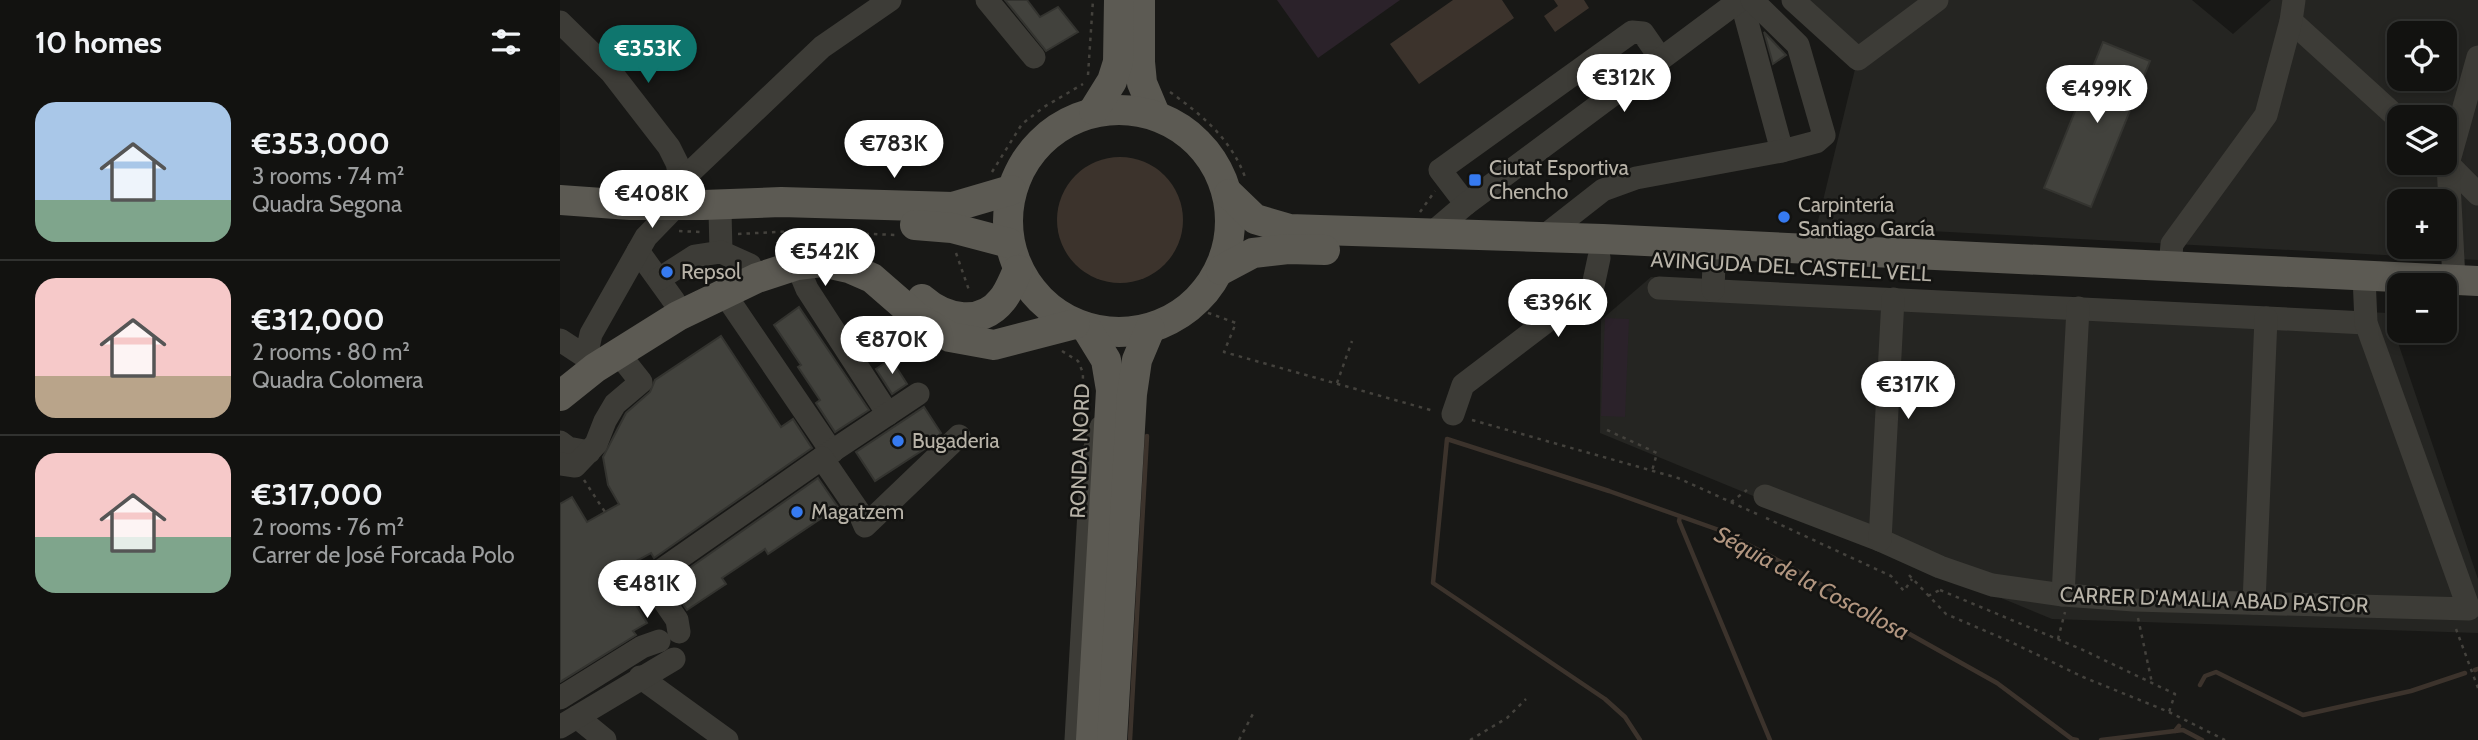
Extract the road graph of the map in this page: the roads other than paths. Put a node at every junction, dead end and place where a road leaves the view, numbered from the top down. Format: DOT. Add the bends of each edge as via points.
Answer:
graph roads {
  1 [pos="890,0"];
  2 [pos="986,0"];
  3 [pos="1105,0"];
  4 [pos="1119,0"];
  5 [pos="1140,0"];
  6 [pos="1151,0"];
  7 [pos="1741,0"];
  8 [pos="1752,0"];
  9 [pos="1793,0"];
  10 [pos="1937,0"];
  11 [pos="2293,10"];
  12 [pos="560,22"];
  13 [pos="1130,31"];
  14 [pos="1034,57"];
  15 [pos="2478,57"];
  16 [pos="1661,59"];
  17 [pos="1161,102"];
  18 [pos="2387,107"];
  19 [pos="1094,110"];
  20 [pos="2457,126"];
  21 [pos="1782,152"];
  22 [pos="2457,173"];
  23 [pos="2448,175"];
  24 [pos="1000,184"];
  25 [pos="1238,190"];
  26 [pos="2478,194"];
  27 [pos="560,200"];
  28 [pos="1466,204"];
  29 [pos="630,205"];
  30 [pos="696,215"];
  31 [pos="1423,227"];
  32 [pos="1544,237"];
  33 [pos="642,244"];
  34 [pos="1013,257"];
  35 [pos="1599,258"];
  36 [pos="750,265"];
  37 [pos="797,265"];
  38 [pos="2170,266"];
  39 [pos="1221,270"];
  40 [pos="1713,277"];
  41 [pos="1659,288"];
  42 [pos="666,290"];
  43 [pos="2462,292"];
  44 [pos="724,293"];
  45 [pos="2387,297"];
  46 [pos="2365,298"];
  47 [pos="1893,299"];
  48 [pos="2078,308"];
  49 [pos="2266,318"];
  50 [pos="1081,327"];
  51 [pos="1150,330"];
  52 [pos="567,346"];
  53 [pos="618,353"];
  54 [pos="560,376"];
  55 [pos="1111,390"];
  56 [pos="918,394"];
  57 [pos="560,396"];
  58 [pos="888,414"];
  59 [pos="1453,414"];
  60 [pos="959,436"];
  61 [pos="560,442"];
  62 [pos="827,455"];
  63 [pos="575,461"];
  64 [pos="1765,496"];
  65 [pos="1880,540"];
  66 [pos="2063,595"];
  67 [pos="2254,603"];
  68 [pos="668,646"];
  69 [pos="643,676"];
  70 [pos="560,698"];
  71 [pos="569,722"];
  72 [pos="605,740"];
  73 [pos="727,740"];
  74 [pos="1076,740"];
  75 [pos="1091,740"];
  76 [pos="1112,740"];
  1 -- 30 [label="street" via="822,47"];
  2 -- 14 [label="street"];
  3 -- 13 [label="street" via="1104,5"];
  4 -- 13 [label="main road"];
  5 -- 13 [label="main road"];
  6 -- 13 [label="street"];
  7 -- 16 [label="street"];
  7 -- 21 [label="street"];
  8 -- 21 [label="street" via="1798,45 1824,135"];
  9 -- 10 [label="street" via="1858,59"];
  11 -- 18 [label="street"];
  11 -- 38 [label="street" via="2266,115 2172,244"];
  12 -- 30 [label="street" via="611,72 660,136 677,163"];
  13 -- 17 [label="main road" via="1142,83"];
  13 -- 19 [label="main road" via="1112,81"];
  15 -- 20 [label="street"];
  16 -- 28 [label="street"];
  16 -- 28 [label="street" via="1643,33 1632,32 1440,170"];
  17 -- 19 [label="main road"];
  17 -- 25 [label="main road"];
  19 -- 24 [label="main road" via="1042,138"];
  21 -- 32 [label="street" via="1636,178 1602,190"];
  22 -- 26 [label="street"];
  23 -- 43 [label="street"];
  24 -- 30 [label="main road" via="953,207 781,202"];
  24 -- 34 [label="main road"];
  25 -- 31 [label="main road, AVINGUDA DEL CASTELL VELL" via="1255,219 1289,229"];
  25 -- 39 [label="main road"];
  27 -- 29 [label="main road"];
  28 -- 31 [label="street"];
  29 -- 30 [label="main road"];
  29 -- 33 [label="street"];
  30 -- 33 [label="street"];
  30 -- 34 [label="main road" via="952,228"];
  30 -- 36 [label="street"];
  30 -- 42 [label="street" via="695,256"];
  31 -- 32 [label="main road, AVINGUDA DEL CASTELL VELL"];
  32 -- 38 [label="main road, AVINGUDA DEL CASTELL VELL"];
  33 -- 42 [label="street"];
  33 -- 52 [label="street" via="591,334"];
  34 -- 36 [label="main road" via="1004,299 980,317 957,317 931,307 883,266 858,254 825,247 793,249"];
  34 -- 50 [label="main road" via="1041,302"];
  35 -- 39 [label="main road, AVINGUDA DEL CASTELL VELL" via="1288,249 1254,253"];
  35 -- 40 [label="main road, AVINGUDA DEL CASTELL VELL"];
  35 -- 59 [label="street" via="1593,286 1463,384"];
  36 -- 42 [label="main road"];
  37 -- 44 [label="main road"];
  37 -- 50 [label="main road" via="822,262 872,278 918,318 950,337 994,345"];
  37 -- 58 [label="street" via="807,289"];
  38 -- 46 [label="main road, AVINGUDA DEL CASTELL VELL"];
  39 -- 51 [label="main road" via="1192,307"];
  40 -- 41 [label="street, AVINGUDA DEL CASTELL VELL"];
  40 -- 46 [label="main road, AVINGUDA DEL CASTELL VELL"];
  40 -- 47 [label="street, AVINGUDA DEL CASTELL VELL"];
  42 -- 52 [label="main road"];
  43 -- 46 [label="main road, AVINGUDA DEL CASTELL VELL"];
  44 -- 53 [label="main road"];
  44 -- 62 [label="street"];
  45 -- 46 [label="main road, AVINGUDA DEL CASTELL VELL"];
  46 -- 49 [label="street, AVINGUDA DEL CASTELL VELL"];
  46 -- 67 [label="street, CARRER D'AMALIA ABAD PASTOR" via="2459,609"];
  47 -- 48 [label="street, AVINGUDA DEL CASTELL VELL"];
  47 -- 65 [label="street"];
  48 -- 49 [label="street, AVINGUDA DEL CASTELL VELL"];
  48 -- 66 [label="street"];
  49 -- 67 [label="street"];
  50 -- 51 [label="main road" via="1119,334"];
  50 -- 55 [label="main road, RONDA NORD" via="1106,360"];
  51 -- 76 [label="main road" via="1137,360 1132,394"];
  52 -- 54 [label="main road"];
  53 -- 57 [label="main road"];
  53 -- 63 [label="street" via="641,382 615,404 596,443"];
  55 -- 74 [label="street, RONDA NORD" via="1092,458"];
  55 -- 75 [label="main road, RONDA NORD"];
  56 -- 58 [label="street"];
  58 -- 62 [label="street"];
  60 -- 62 [label="street" via="865,526"];
  61 -- 63 [label="street"];
  62 -- 68 [label="street" via="649,579 677,620"];
  64 -- 65 [label="street, CARRER D'AMALIA ABAD PASTOR"];
  65 -- 66 [label="street, CARRER D'AMALIA ABAD PASTOR" via="1992,585"];
  66 -- 67 [label="street, CARRER D'AMALIA ABAD PASTOR"];
  68 -- 69 [label="street"];
  68 -- 70 [label="street" via="642,648"];
  69 -- 71 [label="street"];
  69 -- 73 [label="street"];
  71 -- 72 [label="street"];
}
